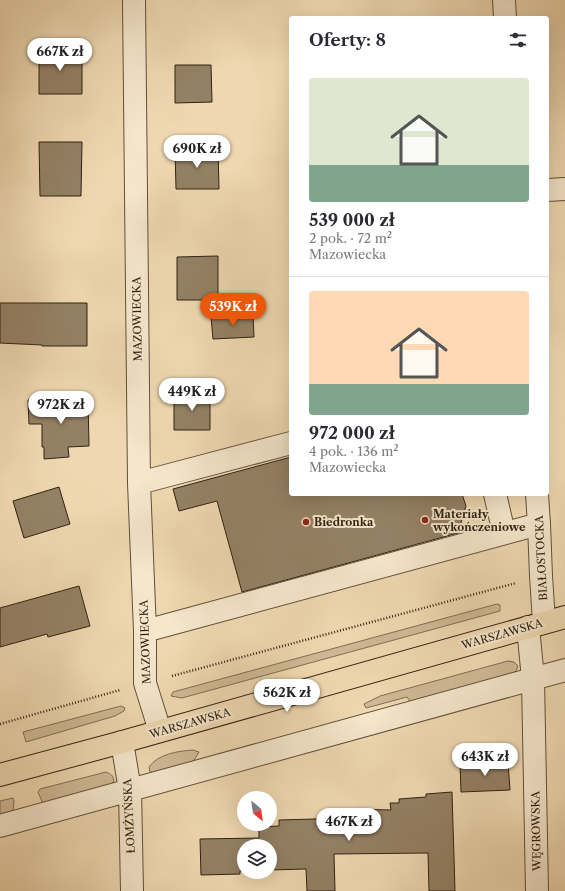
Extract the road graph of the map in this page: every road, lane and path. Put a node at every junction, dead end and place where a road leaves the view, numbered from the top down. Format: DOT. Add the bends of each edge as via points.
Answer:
graph roads {
  1 [pos="134,0"];
  2 [pos="504,0"];
  3 [pos="506,16"];
  4 [pos="565,189"];
  5 [pos="549,190"];
  6 [pos="289,444"];
  7 [pos="138,483"];
  8 [pos="495,496"];
  9 [pos="537,496"];
  10 [pos="539,524"];
  11 [pos="504,533"];
  12 [pos="541,576"];
  13 [pos="565,617"];
  14 [pos="536,625"];
  15 [pos="145,630"];
  16 [pos="565,670"];
  17 [pos="533,679"];
  18 [pos="145,683"];
  19 [pos="0,724"];
  20 [pos="160,731"];
  21 [pos="122,742"];
  22 [pos="0,775"];
  23 [pos="130,790"];
  24 [pos="0,826"];
  25 [pos="132,891"];
  26 [pos="537,891"];
  1 -- 7 [label="street, MAZOWIECKA"];
  2 -- 3 [label="street"];
  4 -- 5 [label="street"];
  6 -- 7 [label="street"];
  7 -- 15 [label="street, MAZOWIECKA"];
  8 -- 11 [label="street"];
  9 -- 10 [label="street, BIAŁOSTOCKA"];
  10 -- 11 [label="street"];
  10 -- 12 [label="street, BIAŁOSTOCKA"];
  11 -- 15 [label="street"];
  12 -- 14 [label="street, BIAŁOSTOCKA"];
  12 -- 18 [label="path"];
  13 -- 14 [label="main road, WARSZAWSKA"];
  14 -- 17 [label="street, WĘGROWSKA"];
  14 -- 20 [label="main road, WARSZAWSKA"];
  15 -- 18 [label="street, MAZOWIECKA"];
  16 -- 17 [label="street"];
  17 -- 23 [label="street"];
  17 -- 26 [label="street, WĘGROWSKA"];
  18 -- 19 [label="path"];
  18 -- 20 [label="street, MAZOWIECKA"];
  20 -- 21 [label="main road, WARSZAWSKA"];
  21 -- 22 [label="main road, WARSZAWSKA"];
  21 -- 23 [label="street, ŁOMŻYŃSKA"];
  23 -- 24 [label="street"];
  23 -- 25 [label="street, ŁOMŻYŃSKA"];
}
